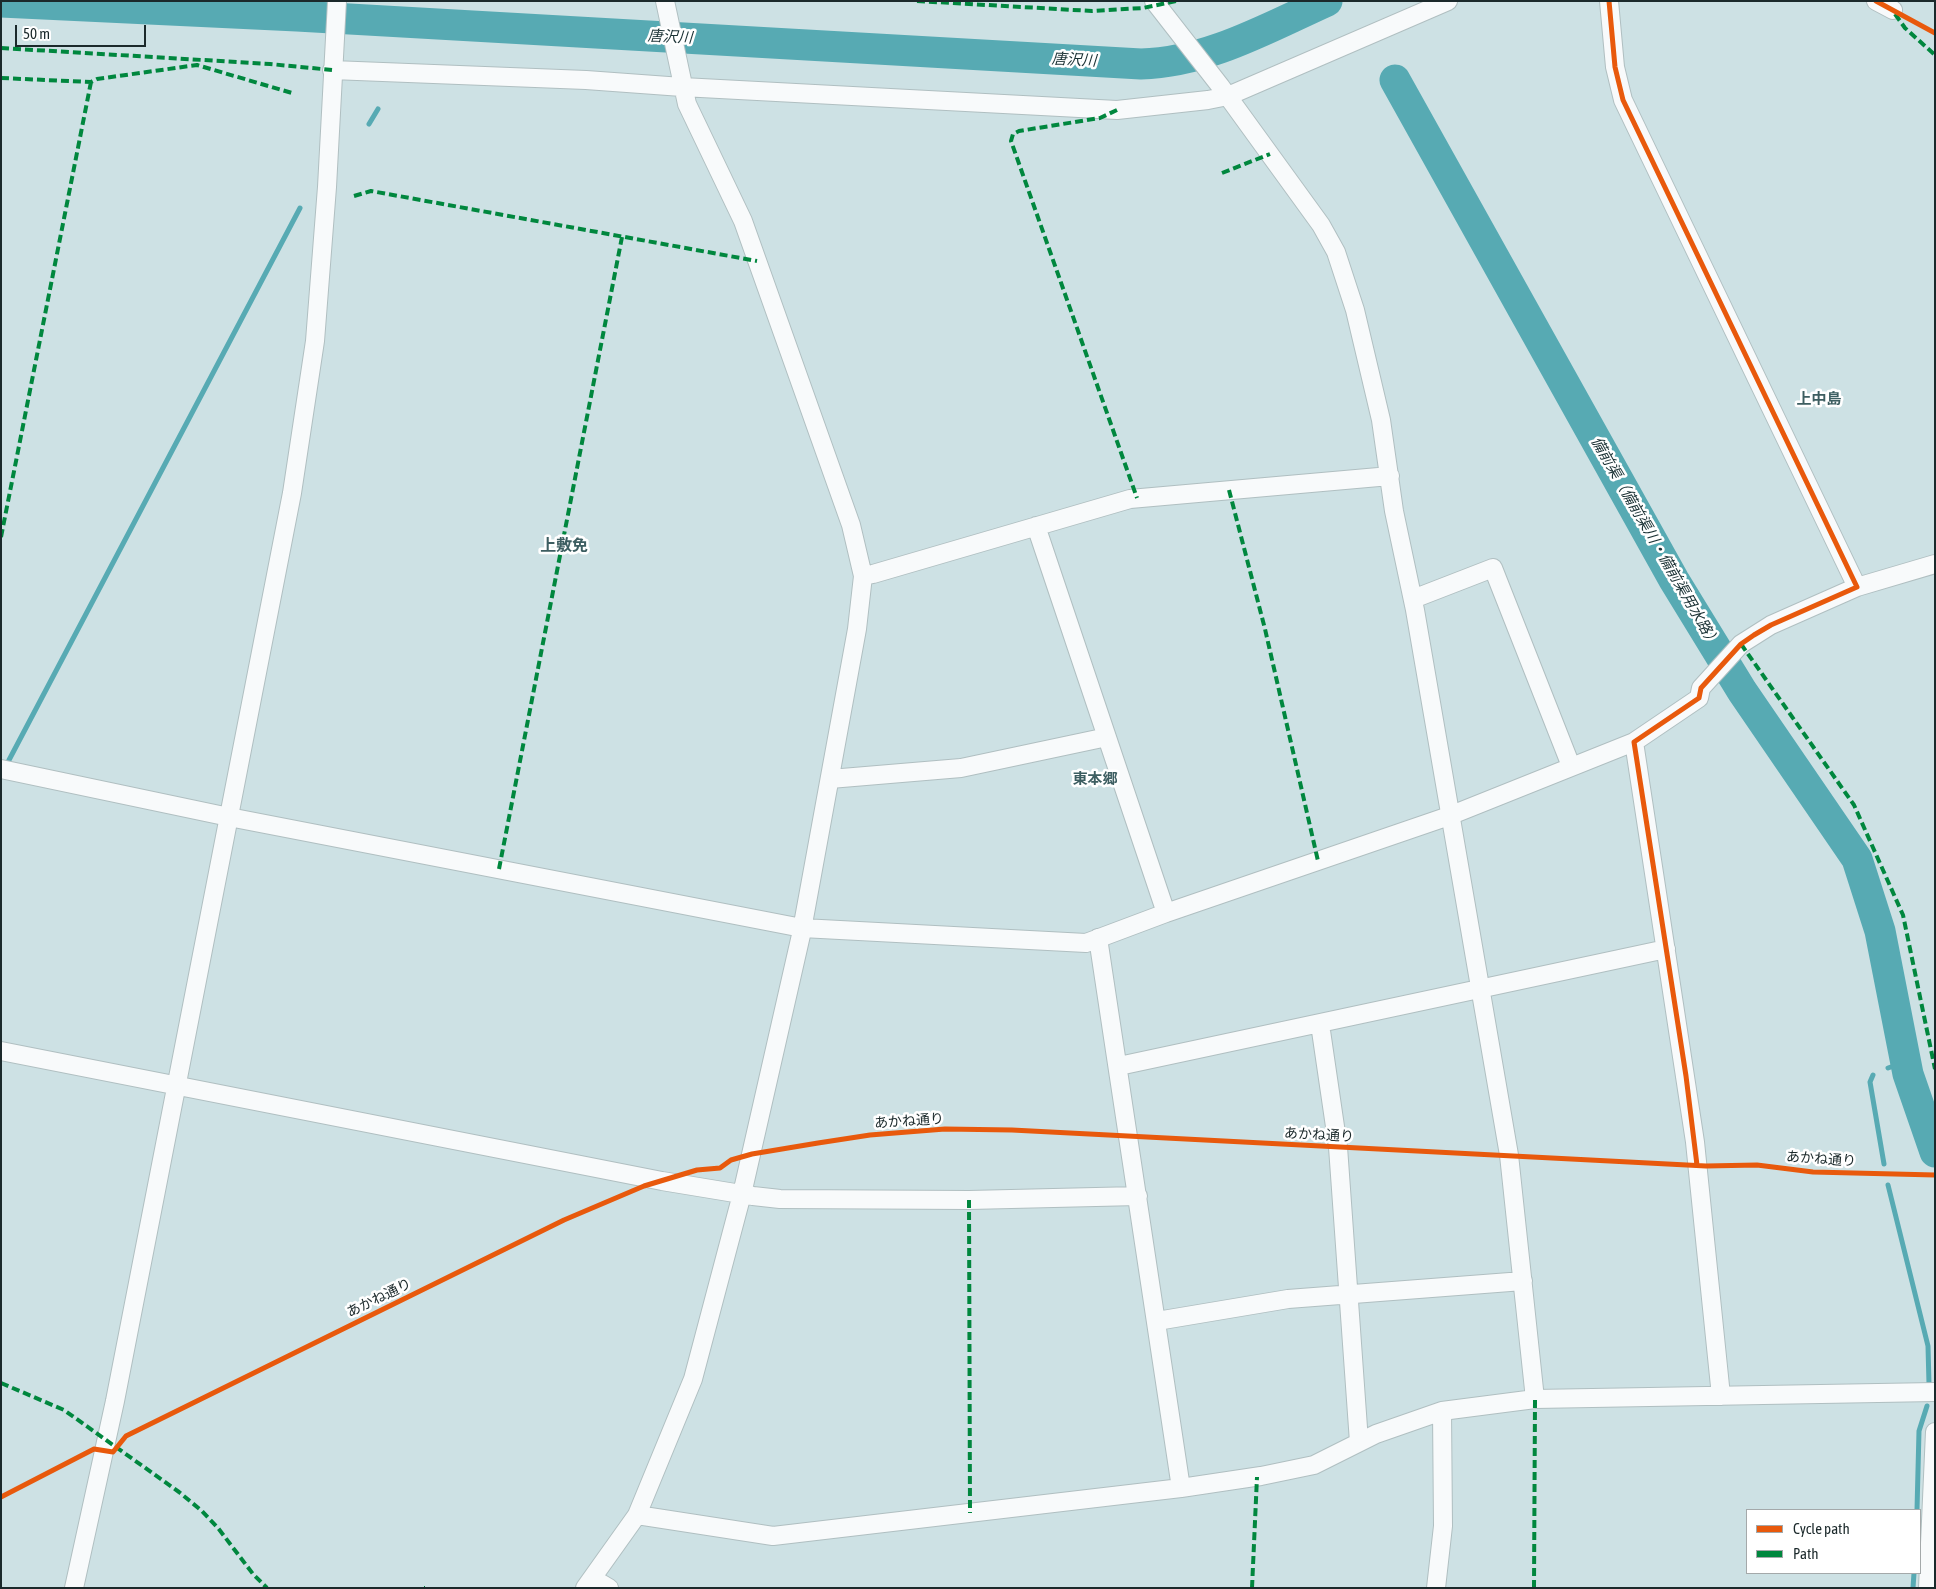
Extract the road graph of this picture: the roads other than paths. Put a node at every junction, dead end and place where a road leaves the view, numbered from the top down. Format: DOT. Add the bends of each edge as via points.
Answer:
graph roads {
  1 [pos="337,1"];
  2 [pos="664,1"];
  3 [pos="1448,1"];
  4 [pos="1609,1"];
  5 [pos="1876,1"];
  6 [pos="1159,7"];
  7 [pos="1892,10"];
  8 [pos="333,67"];
  9 [pos="681,82"];
  10 [pos="1224,91"];
  11 [pos="1390,476"];
  12 [pos="1036,526"];
  13 [pos="1935,564"];
  14 [pos="863,576"];
  15 [pos="1857,588"];
  16 [pos="1413,599"];
  17 [pos="1107,737"];
  18 [pos="1634,742"];
  19 [pos="1571,766"];
  20 [pos="1,769"];
  21 [pos="830,779"];
  22 [pos="229,816"];
  23 [pos="1450,816"];
  24 [pos="1166,913"];
  25 [pos="802,928"];
  26 [pos="1098,938"];
  27 [pos="1666,949"];
  28 [pos="1479,988"];
  29 [pos="1320,1024"];
  30 [pos="1,1051"];
  31 [pos="1119,1066"];
  32 [pos="175,1084"];
  33 [pos="742,1194"];
  34 [pos="1138,1196"];
  35 [pos="1523,1281"];
  36 [pos="1349,1293"];
  37 [pos="1157,1321"];
  38 [pos="1935,1392"];
  39 [pos="1721,1396"];
  40 [pos="1535,1399"];
  41 [pos="1442,1411"];
  42 [pos="1935,1432"];
  43 [pos="1359,1442"];
  44 [pos="1181,1488"];
  45 [pos="637,1515"];
  46 [pos="588,1583"];
  47 [pos="74,1588"];
  48 [pos="609,1588"];
  49 [pos="1436,1588"];
  50 [pos="1928,1588"];
  1 -- 8 [label="street"];
  2 -- 9 [label="street"];
  3 -- 10 [label="street"];
  4 -- 15 [label="street" via="1613,53 1623,100"];
  5 -- 7 [label="street"];
  6 -- 10 [label="street"];
  8 -- 9 [label="street"];
  8 -- 22 [label="street" via="327,188 308,394"];
  9 -- 10 [label="street" via="1117,110 1208,100"];
  9 -- 14 [label="street" via="695,122 743,220 851,525"];
  10 -- 11 [label="street" via="1321,225 1336,252 1360,329"];
  11 -- 12 [label="street" via="1130,499"];
  11 -- 16 [label="street" via="1394,511"];
  12 -- 14 [label="street"];
  12 -- 17 [label="street"];
  13 -- 15 [label="street"];
  14 -- 21 [label="street" via="857,629"];
  15 -- 18 [label="street" via="1771,625 1741,644 1701,688 1699,698"];
  16 -- 19 [label="street" via="1493,568"];
  16 -- 23 [label="street"];
  17 -- 21 [label="street" via="961,768"];
  17 -- 24 [label="street"];
  18 -- 19 [label="street"];
  18 -- 27 [label="street"];
  19 -- 23 [label="street"];
  20 -- 22 [label="street"];
  21 -- 25 [label="street"];
  22 -- 25 [label="street"];
  22 -- 32 [label="street"];
  23 -- 24 [label="street"];
  23 -- 28 [label="street"];
  24 -- 26 [label="street"];
  25 -- 26 [label="street" via="1086,943"];
  25 -- 33 [label="street"];
  26 -- 31 [label="street"];
  27 -- 28 [label="street"];
  27 -- 39 [label="street" via="1695,1142"];
  28 -- 29 [label="street"];
  28 -- 35 [label="street" via="1509,1155"];
  29 -- 31 [label="street"];
  29 -- 36 [label="street" via="1338,1147"];
  30 -- 32 [label="street"];
  31 -- 34 [label="street"];
  32 -- 33 [label="street"];
  32 -- 47 [label="street" via="115,1400"];
  33 -- 34 [label="street" via="780,1199 969,1200"];
  33 -- 45 [label="street" via="693,1379"];
  34 -- 37 [label="street"];
  35 -- 36 [label="street"];
  35 -- 40 [label="street"];
  36 -- 37 [label="street" via="1288,1299"];
  36 -- 43 [label="street"];
  37 -- 44 [label="street"];
  38 -- 39 [label="street"];
  39 -- 40 [label="street"];
  40 -- 41 [label="street"];
  41 -- 43 [label="street"];
  41 -- 49 [label="street" via="1443,1526"];
  42 -- 50 [label="street"];
  43 -- 44 [label="street" via="1314,1465"];
  44 -- 45 [label="street" via="774,1536"];
  45 -- 46 [label="street"];
  46 -- 48 [label="street"];
}
